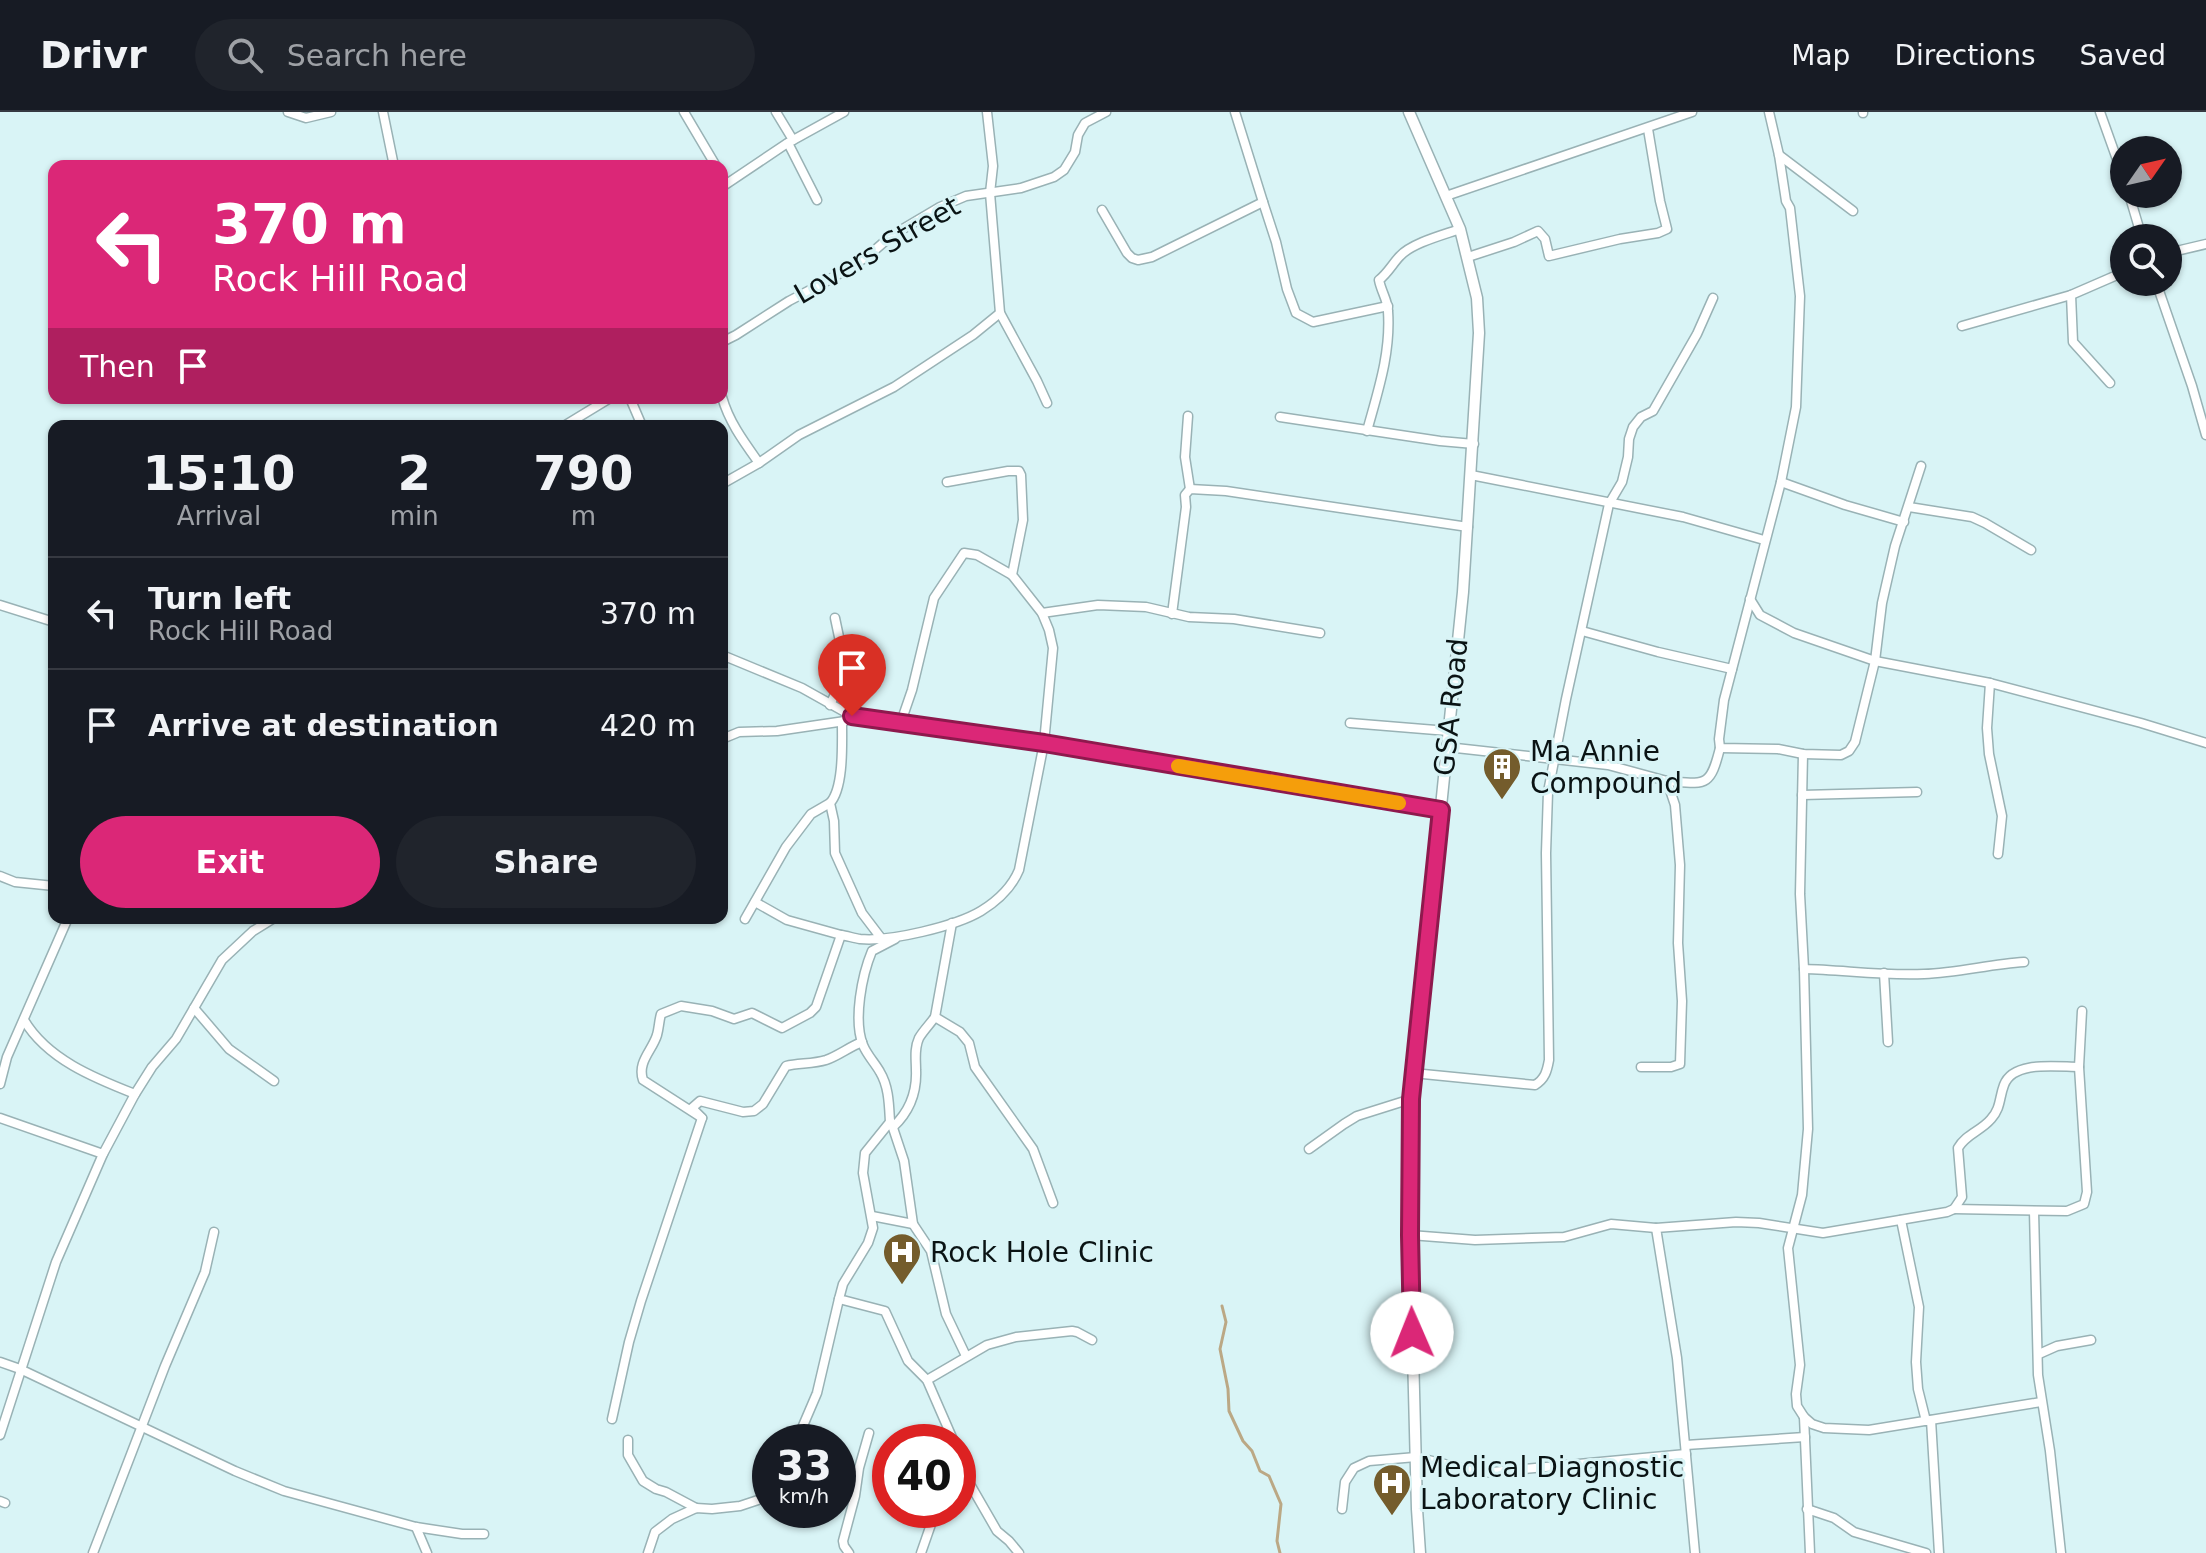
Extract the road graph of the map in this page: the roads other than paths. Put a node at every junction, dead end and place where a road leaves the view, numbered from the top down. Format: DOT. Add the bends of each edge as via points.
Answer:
graph roads {
  1 [pos="288,112"];
  2 [pos="331,112"];
  3 [pos="383,112"];
  4 [pos="684,112"];
  5 [pos="776,112"];
  6 [pos="844,112"];
  7 [pos="987,112"];
  8 [pos="1106,112"];
  9 [pos="1409,112"];
  10 [pos="1692,112"];
  11 [pos="1769,112"];
  12 [pos="2100,112"];
  13 [pos="1236,113"];
  14 [pos="1095,114"];
  15 [pos="1648,129"];
  16 [pos="2110,140"];
  17 [pos="790,141"];
  18 [pos="1779,155"];
  19 [pos="393,160"];
  20 [pos="712,160"];
  21 [pos="728,179"];
  22 [pos="990,193"];
  23 [pos="1446,196"];
  24 [pos="817,200"];
  25 [pos="1263,202"];
  26 [pos="1102,210"];
  27 [pos="1853,211"];
  28 [pos="1460,229"];
  29 [pos="2206,244"];
  30 [pos="2182,250"];
  31 [pos="1468,257"];
  32 [pos="2110,278"];
  33 [pos="2071,295"];
  34 [pos="2161,296"];
  35 [pos="1713,298"];
  36 [pos="1388,306"];
  37 [pos="1000,313"];
  38 [pos="1962,326"];
  39 [pos="728,339"];
  40 [pos="2110,383"];
  41 [pos="1047,403"];
  42 [pos="600,404"];
  43 [pos="724,404"];
  44 [pos="1188,416"];
  45 [pos="1280,417"];
  46 [pos="574,420"];
  47 [pos="1367,431"];
  48 [pos="2206,435"];
  49 [pos="1474,444"];
  50 [pos="759,463"];
  51 [pos="1921,466"];
  52 [pos="1471,475"];
  53 [pos="728,481"];
  54 [pos="947,482"];
  55 [pos="1781,482"];
  56 [pos="1190,489"];
  57 [pos="1609,504"];
  58 [pos="1909,507"];
  59 [pos="1904,522"];
  60 [pos="1468,527"];
  61 [pos="1764,540"];
  62 [pos="2031,550"];
  63 [pos="1012,575"];
  64 [pos="1750,598"];
  65 [pos="0,605"];
  66 [pos="1042,613"];
  67 [pos="1172,614"];
  68 [pos="1746,615"];
  69 [pos="1760,615"];
  70 [pos="835,618"];
  71 [pos="48,620"];
  72 [pos="1582,631"];
  73 [pos="1320,633"];
  74 [pos="728,657"];
  75 [pos="1875,661"];
  76 [pos="1732,669"];
  77 [pos="1990,683"];
  78 [pos="830,705"];
  79 [pos="852,716"];
  80 [pos="901,722"];
  81 [pos="842,723"];
  82 [pos="1350,723"];
  83 [pos="1448,731"];
  84 [pos="728,737"];
  85 [pos="1044,743"];
  86 [pos="2206,743"];
  87 [pos="1447,747"];
  88 [pos="1720,748"];
  89 [pos="1803,754"];
  90 [pos="1555,759"];
  91 [pos="1667,781"];
  92 [pos="1917,792"];
  93 [pos="1802,795"];
  94 [pos="830,803"];
  95 [pos="1441,810"];
  96 [pos="1998,854"];
  97 [pos="0,876"];
  98 [pos="48,885"];
  99 [pos="755,902"];
  100 [pos="745,919"];
  101 [pos="952,923"];
  102 [pos="65,924"];
  103 [pos="264,924"];
  104 [pos="841,935"];
  105 [pos="899,937"];
  106 [pos="881,938"];
  107 [pos="2024,962"];
  108 [pos="1804,969"];
  109 [pos="1884,973"];
  110 [pos="194,1008"];
  111 [pos="2082,1011"];
  112 [pos="935,1017"];
  113 [pos="24,1020"];
  114 [pos="862,1042"];
  115 [pos="1888,1042"];
  116 [pos="1641,1067"];
  117 [pos="2079,1067"];
  118 [pos="1413,1073"];
  119 [pos="274,1081"];
  120 [pos="0,1084"];
  121 [pos="135,1094"];
  122 [pos="1411,1099"];
  123 [pos="0,1118"];
  124 [pos="702,1118"];
  125 [pos="892,1124"];
  126 [pos="1309,1149"];
  127 [pos="103,1154"];
  128 [pos="1053,1203"];
  129 [pos="1954,1209"];
  130 [pos="2034,1211"];
  131 [pos="872,1216"];
  132 [pos="1901,1220"];
  133 [pos="913,1224"];
  134 [pos="1656,1228"];
  135 [pos="1793,1228"];
  136 [pos="214,1232"];
  137 [pos="1410,1235"];
  138 [pos="839,1299"];
  139 [pos="1092,1340"];
  140 [pos="2091,1340"];
  141 [pos="2039,1354"];
  142 [pos="966,1356"];
  143 [pos="0,1362"];
  144 [pos="20,1369"];
  145 [pos="927,1380"];
  146 [pos="2041,1402"];
  147 [pos="1804,1417"];
  148 [pos="612,1419"];
  149 [pos="1929,1420"];
  150 [pos="804,1424"];
  151 [pos="946,1424"];
  152 [pos="142,1426"];
  153 [pos="869,1433"];
  154 [pos="0,1435"];
  155 [pos="1805,1437"];
  156 [pos="628,1440"];
  157 [pos="1686,1450"];
  158 [pos="1416,1457"];
  159 [pos="976,1495"];
  160 [pos="752,1502"];
  161 [pos="696,1508"];
  162 [pos="1342,1509"];
  163 [pos="1807,1509"];
  164 [pos="416,1527"];
  165 [pos="930,1528"];
  166 [pos="484,1534"];
  167 [pos="93,1553"];
  168 [pos="427,1553"];
  169 [pos="648,1553"];
  170 [pos="849,1553"];
  171 [pos="921,1553"];
  172 [pos="1019,1553"];
  173 [pos="1420,1553"];
  174 [pos="1695,1553"];
  175 [pos="1810,1553"];
  176 [pos="1926,1553"];
  177 [pos="1939,1553"];
  178 [pos="2061,1553"];
  1 -- 2 [label="street" via="306,118"];
  3 -- 19 [label="street"];
  4 -- 20 [label="street"];
  5 -- 17 [label="street"];
  6 -- 17 [label="street"];
  7 -- 22 [label="street"];
  8 -- 14 [label="street"];
  9 -- 23 [label="street, GSA Road"];
  10 -- 15 [label="street"];
  11 -- 18 [label="street"];
  12 -- 16 [label="street"];
  13 -- 25 [label="street"];
  14 -- 22 [label="street, Lovers Street" via="1078,135 1064,170 1040,183"];
  15 -- 23 [label="street"];
  15 -- 31 [label="street" via="1667,229 1549,256 1538,231"];
  17 -- 21 [label="street"];
  17 -- 24 [label="street"];
  18 -- 27 [label="street"];
  18 -- 55 [label="street" via="1800,296 1796,407"];
  22 -- 37 [label="street"];
  22 -- 39 [label="street, Lovers Street" via="940,207"];
  23 -- 28 [label="street, GSA Road"];
  25 -- 26 [label="street" via="1174,248 1138,260 1127,253"];
  25 -- 36 [label="street" via="1296,313 1313,322"];
  28 -- 31 [label="street, GSA Road"];
  28 -- 36 [label="street" via="1402,254 1379,280"];
  29 -- 30 [label="street"];
  31 -- 49 [label="street, GSA Road" via="1479,333"];
  32 -- 33 [label="street"];
  33 -- 38 [label="street"];
  33 -- 40 [label="street" via="2073,342"];
  34 -- 48 [label="street"];
  35 -- 57 [label="street" via="1653,411 1633,427 1622,482"];
  36 -- 47 [label="street" via="1386,361"];
  37 -- 41 [label="street"];
  37 -- 50 [label="street" via="894,387 799,435"];
  42 -- 46 [label="street"];
  43 -- 50 [label="street"];
  44 -- 56 [label="street" via="1185,457"];
  45 -- 47 [label="street"];
  47 -- 49 [label="street"];
  49 -- 52 [label="street, GSA Road"];
  50 -- 53 [label="street"];
  51 -- 58 [label="street"];
  52 -- 57 [label="street"];
  52 -- 60 [label="street, GSA Road"];
  54 -- 63 [label="street" via="1019,471 1023,520"];
  55 -- 59 [label="street"];
  55 -- 61 [label="street"];
  56 -- 60 [label="street"];
  56 -- 67 [label="street" via="1185,495"];
  57 -- 61 [label="street" via="1683,517"];
  57 -- 72 [label="street"];
  58 -- 59 [label="street"];
  58 -- 62 [label="street" via="1972,517"];
  59 -- 75 [label="street" via="1882,603"];
  60 -- 83 [label="street, GSA Road"];
  61 -- 64 [label="street"];
  63 -- 66 [label="street"];
  63 -- 80 [label="street" via="964,553 934,598"];
  64 -- 68 [label="street"];
  64 -- 69 [label="street"];
  65 -- 71 [label="street"];
  66 -- 67 [label="street" via="1098,605 1154,607"];
  66 -- 85 [label="street" via="1053,648"];
  67 -- 73 [label="street"];
  68 -- 69 [label="street"];
  68 -- 76 [label="street"];
  69 -- 75 [label="street" via="1794,633"];
  70 -- 78 [label="street" via="846,670"];
  72 -- 76 [label="street"];
  72 -- 90 [label="street"];
  74 -- 78 [label="street"];
  75 -- 77 [label="street"];
  75 -- 89 [label="street" via="1849,751"];
  76 -- 88 [label="street"];
  77 -- 86 [label="street"];
  77 -- 96 [label="street" via="1988,741 2002,816"];
  78 -- 79 [label="street"];
  79 -- 80 [label="street"];
  79 -- 81 [label="street"];
  80 -- 85 [label="street"];
  81 -- 84 [label="street"];
  81 -- 94 [label="street" via="841,764"];
  82 -- 83 [label="street"];
  83 -- 87 [label="street, GSA Road"];
  85 -- 95 [label="street"];
  85 -- 101 [label="street" via="1014,882 981,911"];
  87 -- 90 [label="street"];
  87 -- 95 [label="street, GSA Road"];
  88 -- 89 [label="street"];
  88 -- 91 [label="street" via="1705,782"];
  89 -- 93 [label="street"];
  90 -- 91 [label="street" via="1608,765"];
  90 -- 118 [label="street" via="1546,823 1547,1073 1535,1085"];
  91 -- 116 [label="street" via="1675,805 1680,865 1680,1064"];
  92 -- 93 [label="street"];
  93 -- 108 [label="street"];
  94 -- 99 [label="street" via="802,825"];
  94 -- 106 [label="street" via="835,853 862,913"];
  95 -- 118 [label="street, GSA Road"];
  97 -- 98 [label="street"];
  99 -- 100 [label="street"];
  99 -- 104 [label="street" via="787,920"];
  101 -- 105 [label="street"];
  101 -- 112 [label="street"];
  102 -- 113 [label="street"];
  103 -- 110 [label="street" via="222,960"];
  104 -- 106 [label="street"];
  104 -- 124 [label="street" via="816,1007 790,1025 782,1028 752,1013 734,1019 681,1006 661,1014 640,1068 643,1080"];
  105 -- 106 [label="street"];
  105 -- 114 [label="street" via="872,951 867,963 859,995"];
  107 -- 109 [label="street" via="1942,973"];
  108 -- 109 [label="street"];
  108 -- 135 [label="street" via="1808,1129"];
  109 -- 115 [label="street"];
  110 -- 119 [label="street" via="229,1049"];
  110 -- 121 [label="street"];
  111 -- 117 [label="street"];
  112 -- 125 [label="street" via="919,1038 913,1099 904,1116"];
  112 -- 128 [label="street" via="969,1043 975,1067 1033,1149"];
  113 -- 120 [label="street"];
  113 -- 121 [label="street" via="59,1057"];
  114 -- 124 [label="street" via="831,1059 786,1066 754,1111 700,1101 692,1108"];
  114 -- 125 [label="street" via="887,1090"];
  117 -- 129 [label="street" via="2025,1068 2004,1083 2001,1106 1958,1148 1962,1197"];
  117 -- 130 [label="street" via="2086,1200 2067,1211"];
  118 -- 122 [label="street, GSA Road"];
  121 -- 127 [label="street"];
  122 -- 126 [label="street" via="1357,1116"];
  122 -- 137 [label="street, GSA Road"];
  123 -- 127 [label="street"];
  124 -- 148 [label="street" via="641,1301"];
  125 -- 131 [label="street" via="865,1153 863,1173"];
  125 -- 133 [label="street" via="904,1161"];
  127 -- 144 [label="street" via="56,1262"];
  129 -- 130 [label="street"];
  129 -- 132 [label="street"];
  130 -- 141 [label="street"];
  131 -- 133 [label="street"];
  131 -- 138 [label="street" via="868,1243"];
  132 -- 135 [label="street" via="1823,1233"];
  132 -- 149 [label="street" via="1919,1307 1918,1389"];
  133 -- 142 [label="street" via="931,1251 946,1314"];
  134 -- 135 [label="street" via="1736,1222"];
  134 -- 137 [label="street" via="1611,1224 1564,1237 1475,1240"];
  134 -- 157 [label="street"];
  135 -- 147 [label="street" via="1788,1248 1800,1365 1796,1394"];
  136 -- 152 [label="street" via="205,1272"];
  137 -- 158 [label="street, GSA Road"];
  138 -- 145 [label="street" via="885,1311 908,1361"];
  138 -- 150 [label="street" via="817,1393"];
  139 -- 142 [label="street" via="1077,1332 1038,1333 987,1345"];
  140 -- 141 [label="street"];
  141 -- 146 [label="street"];
  142 -- 145 [label="street"];
  143 -- 144 [label="street"];
  144 -- 152 [label="street"];
  144 -- 154 [label="street"];
  145 -- 151 [label="street"];
  146 -- 149 [label="street"];
  146 -- 178 [label="street"];
  147 -- 149 [label="street" via="1834,1430"];
  147 -- 155 [label="street"];
  149 -- 177 [label="street"];
  152 -- 164 [label="street" via="284,1491"];
  152 -- 167 [label="street"];
  153 -- 170 [label="street" via="843,1541"];
  155 -- 157 [label="street"];
  155 -- 163 [label="street"];
  156 -- 161 [label="street" via="628,1455 643,1481"];
  157 -- 158 [label="street" via="1481,1473"];
  157 -- 174 [label="street"];
  158 -- 162 [label="street" via="1369,1461 1354,1468 1345,1482"];
  158 -- 173 [label="street, GSA Road"];
  159 -- 172 [label="street" via="997,1531"];
  160 -- 161 [label="street"];
  161 -- 169 [label="street" via="655,1532"];
  163 -- 175 [label="street"];
  163 -- 176 [label="street" via="1854,1532"];
  164 -- 166 [label="street"];
  164 -- 168 [label="street"];
  165 -- 171 [label="street"];
}
